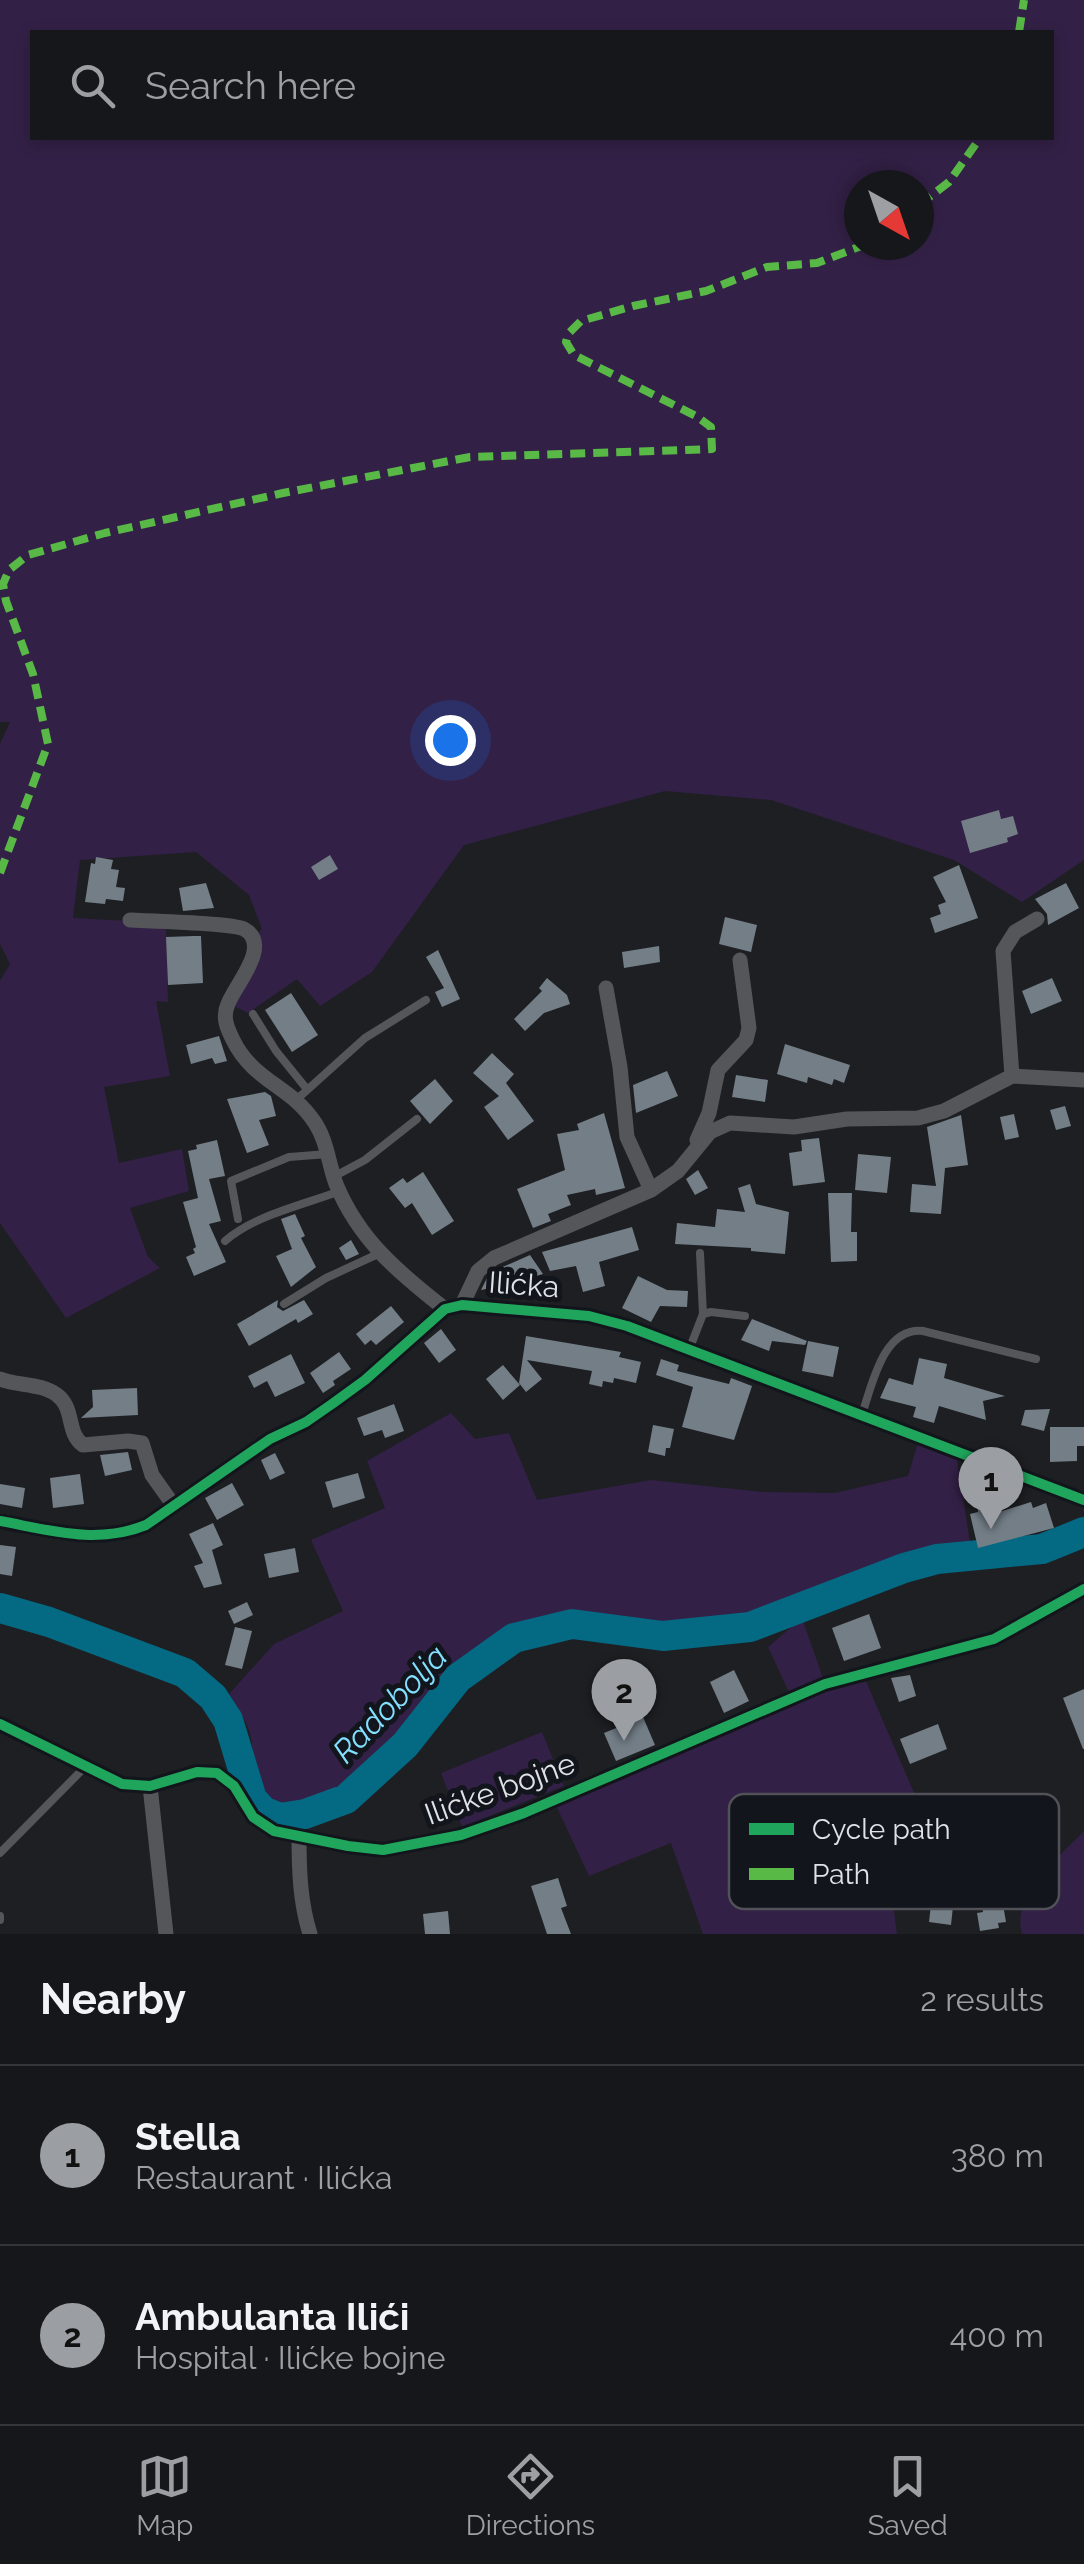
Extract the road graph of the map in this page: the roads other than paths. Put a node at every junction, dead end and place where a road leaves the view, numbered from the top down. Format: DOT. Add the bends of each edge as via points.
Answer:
graph roads {
  1 [pos="1038,918"];
  2 [pos="130,920"];
  3 [pos="740,960"];
  4 [pos="606,988"];
  5 [pos="426,1000"];
  6 [pos="253,1014"];
  7 [pos="1012,1076"];
  8 [pos="1084,1080"];
  9 [pos="301,1094"];
  10 [pos="417,1119"];
  11 [pos="328,1154"];
  12 [pos="678,1171"];
  13 [pos="337,1184"];
  14 [pos="651,1190"];
  15 [pos="238,1219"];
  16 [pos="226,1242"];
  17 [pos="700,1253"];
  18 [pos="378,1254"];
  19 [pos="284,1304"];
  20 [pos="462,1305"];
  21 [pos="445,1310"];
  22 [pos="702,1314"];
  23 [pos="745,1316"];
  24 [pos="689,1350"];
  25 [pos="1036,1359"];
  26 [pos="0,1379"];
  27 [pos="861,1417"];
  28 [pos="1084,1500"];
  29 [pos="174,1506"];
  30 [pos="0,1521"];
  31 [pos="1084,1590"];
  32 [pos="0,1724"];
  33 [pos="85,1767"];
  34 [pos="150,1786"];
  35 [pos="299,1836"];
  36 [pos="0,1853"];
  37 [pos="166,1934"];
  38 [pos="310,1934"];
  1 -- 7 [label="street" via="1015,932 1003,952"];
  2 -- 9 [label="street" via="244,929 254,950 228,1003 226,1026 254,1072"];
  3 -- 12 [label="street" via="746,1040 718,1070 709,1113"];
  4 -- 14 [label="street" via="627,1138"];
  5 -- 9 [label="lane" via="365,1038"];
  6 -- 9 [label="lane"];
  7 -- 8 [label="street"];
  7 -- 12 [label="street" via="918,1118 794,1127 730,1122 710,1132"];
  9 -- 11 [label="street"];
  10 -- 13 [label="lane"];
  11 -- 13 [label="street"];
  11 -- 15 [label="lane" via="289,1157 232,1181"];
  12 -- 14 [label="street"];
  13 -- 16 [label="lane"];
  13 -- 18 [label="street"];
  14 -- 20 [label="street" via="494,1258 478,1271"];
  17 -- 22 [label="lane"];
  18 -- 19 [label="lane"];
  18 -- 21 [label="street"];
  20 -- 21 [label="street, Ilićka"];
  20 -- 24 [label="street, Ilićka" via="589,1316"];
  21 -- 29 [label="street, Ilićka" via="332,1404"];
  22 -- 23 [label="lane"];
  22 -- 24 [label="lane"];
  24 -- 27 [label="street, Ilićka"];
  25 -- 27 [label="lane" via="908,1331 892,1343"];
  26 -- 29 [label="street" via="58,1396 83,1445 142,1443 152,1475"];
  27 -- 28 [label="street, Ilićka"];
  29 -- 30 [label="street, Ilićka" via="124,1534 104,1536"];
  31 -- 35 [label="street, Ilićke bojne" via="994,1639 826,1684 461,1835 383,1850"];
  32 -- 33 [label="street, Ilićke bojne"];
  33 -- 34 [label="street, Ilićke bojne" via="122,1784"];
  33 -- 36 [label="lane"];
  34 -- 35 [label="street, Ilićke bojne" via="216,1773 234,1786 253,1817"];
  34 -- 37 [label="street"];
  35 -- 38 [label="street"];
}
